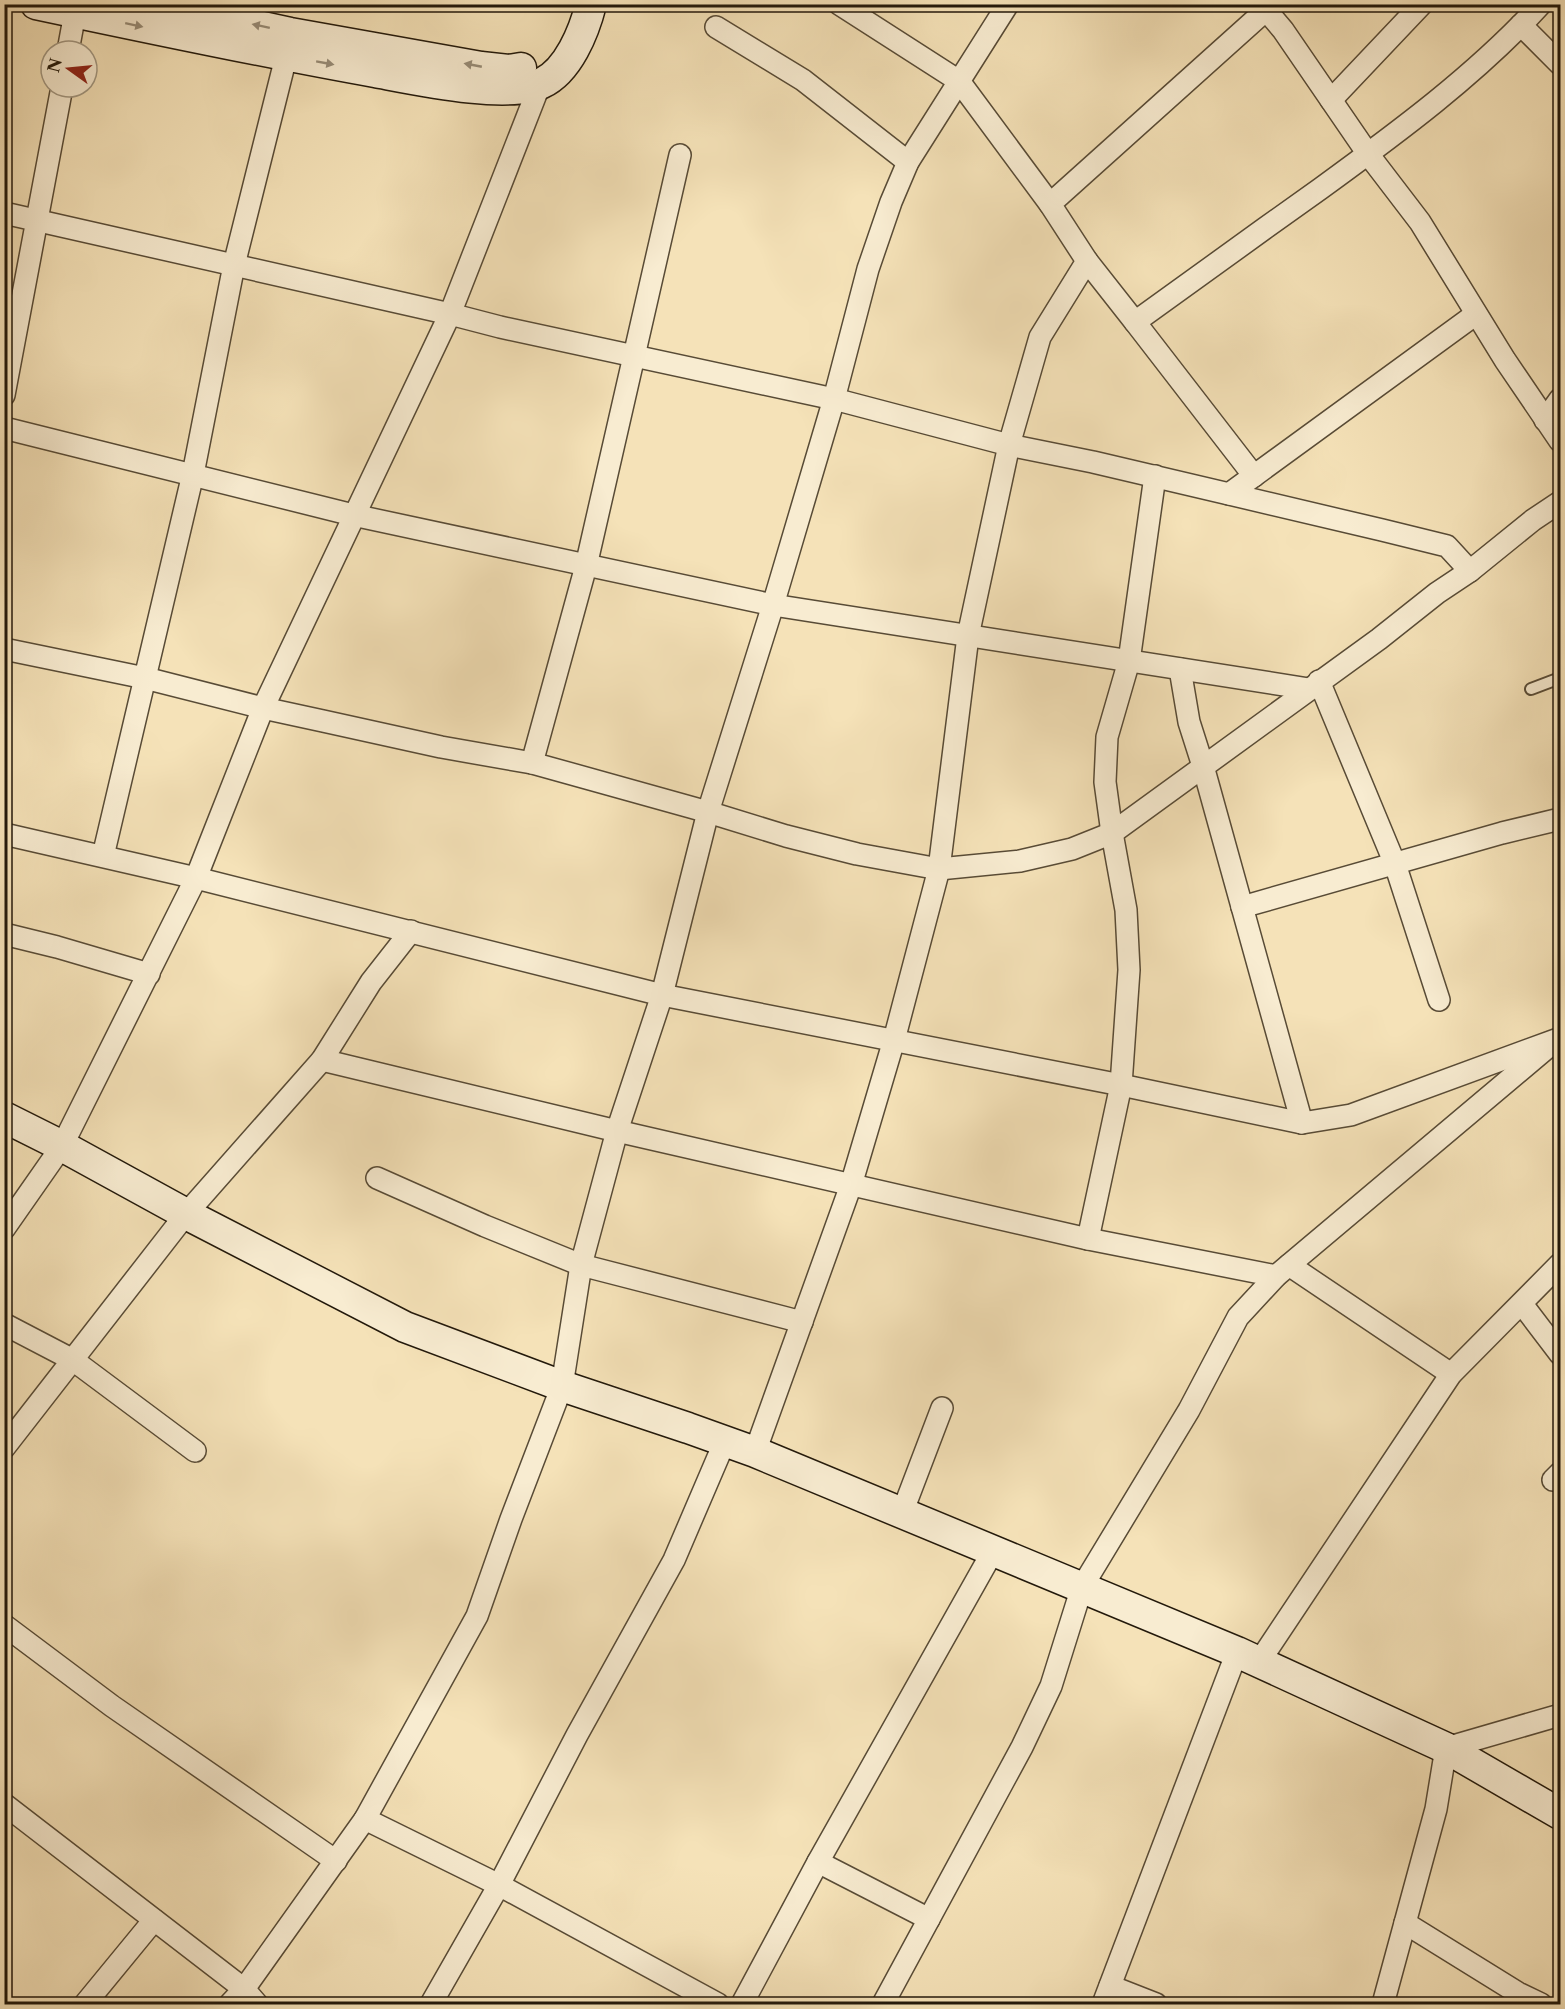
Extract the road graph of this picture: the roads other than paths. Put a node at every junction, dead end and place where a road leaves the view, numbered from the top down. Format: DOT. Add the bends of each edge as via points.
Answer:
graph roads {
  1 [pos="36,4"];
  2 [pos="156,4"];
  3 [pos="572,4"];
  4 [pos="591,4"];
  5 [pos="838,4"];
  6 [pos="1008,4"];
  7 [pos="1422,4"];
  8 [pos="1540,4"];
  9 [pos="1265,6"];
  10 [pos="866,12"];
  11 [pos="75,13"];
  12 [pos="1521,26"];
  13 [pos="716,27"];
  14 [pos="70,39"];
  15 [pos="286,57"];
  16 [pos="1560,64"];
  17 [pos="959,81"];
  18 [pos="540,84"];
  19 [pos="60,99"];
  20 [pos="1331,100"];
  21 [pos="1368,154"];
  22 [pos="680,155"];
  23 [pos="908,162"];
  24 [pos="1050,204"];
  25 [pos="4,213"];
  26 [pos="37,220"];
  27 [pos="1087,261"];
  28 [pos="234,265"];
  29 [pos="450,314"];
  30 [pos="1476,315"];
  31 [pos="1135,322"];
  32 [pos="634,358"];
  33 [pos="4,395"];
  34 [pos="834,399"];
  35 [pos="1560,399"];
  36 [pos="1545,420"];
  37 [pos="4,428"];
  38 [pos="1560,441"];
  39 [pos="1009,445"];
  40 [pos="193,474"];
  41 [pos="1155,476"];
  42 [pos="1254,476"];
  43 [pos="1229,494"];
  44 [pos="1560,502"];
  45 [pos="353,515"];
  46 [pos="586,566"];
  47 [pos="1470,572"];
  48 [pos="773,605"];
  49 [pos="968,636"];
  50 [pos="4,648"];
  51 [pos="1129,661"];
  52 [pos="1180,669"];
  53 [pos="145,678"];
  54 [pos="1560,678"];
  55 [pos="1314,685"];
  56 [pos="1531,689"];
  57 [pos="263,708"];
  58 [pos="532,763"];
  59 [pos="1203,766"];
  60 [pos="708,812"];
  61 [pos="1560,819"];
  62 [pos="1112,833"];
  63 [pos="4,834"];
  64 [pos="103,856"];
  65 [pos="1395,864"];
  66 [pos="939,869"];
  67 [pos="196,878"];
  68 [pos="1242,907"];
  69 [pos="411,932"];
  70 [pos="4,934"];
  71 [pos="149,974"];
  72 [pos="662,995"];
  73 [pos="1439,1000"];
  74 [pos="1560,1035"];
  75 [pos="894,1040"];
  76 [pos="322,1059"];
  77 [pos="1121,1085"];
  78 [pos="4,1117"];
  79 [pos="1302,1123"];
  80 [pos="617,1131"];
  81 [pos="62,1146"];
  82 [pos="377,1178"];
  83 [pos="851,1185"];
  84 [pos="186,1214"];
  85 [pos="4,1229"];
  86 [pos="1088,1239"];
  87 [pos="1560,1264"];
  88 [pos="581,1265"];
  89 [pos="1283,1270"];
  90 [pos="1522,1305"];
  91 [pos="802,1322"];
  92 [pos="4,1324"];
  93 [pos="1560,1354"];
  94 [pos="73,1360"];
  95 [pos="1451,1374"];
  96 [pos="562,1386"];
  97 [pos="942,1408"];
  98 [pos="724,1441"];
  99 [pos="4,1448"];
  100 [pos="195,1451"];
  101 [pos="754,1452"];
  102 [pos="902,1513"];
  103 [pos="993,1551"];
  104 [pos="1082,1587"];
  105 [pos="4,1625"];
  106 [pos="1248,1657"];
  107 [pos="1560,1715"];
  108 [pos="1446,1748"];
  109 [pos="4,1804"];
  110 [pos="1560,1814"];
  111 [pos="365,1819"];
  112 [pos="336,1861"];
  113 [pos="818,1862"];
  114 [pos="499,1885"];
  115 [pos="929,1919"];
  116 [pos="154,1920"];
  117 [pos="1405,1923"];
  118 [pos="1107,1995"];
  119 [pos="244,1999"];
  120 [pos="85,2004"];
  121 [pos="431,2004"];
  122 [pos="718,2004"];
  123 [pos="742,2004"];
  124 [pos="883,2004"];
  125 [pos="1156,2004"];
  126 [pos="1383,2004"];
  127 [pos="1541,2004"];
  1 -- 11 [label="street"];
  3 -- 2 [label="street, one-way" via="558,42 547,57 531,66 509,70 290,33"];
  4 -- 18 [label="street" via="573,50 558,73"];
  5 -- 10 [label="street"];
  6 -- 17 [label="street"];
  7 -- 20 [label="street"];
  8 -- 12 [label="street"];
  9 -- 20 [label="street"];
  9 -- 24 [label="street"];
  10 -- 17 [label="street"];
  11 -- 14 [label="street"];
  11 -- 15 [label="street, one-way"];
  12 -- 16 [label="street"];
  12 -- 21 [label="street"];
  13 -- 23 [label="street" via="803,80"];
  15 -- 18 [label="street, one-way" via="481,88 513,90"];
  15 -- 28 [label="street"];
  17 -- 23 [label="street"];
  17 -- 24 [label="street"];
  18 -- 29 [label="street"];
  19 -- 26 [label="street"];
  20 -- 21 [label="street"];
  21 -- 30 [label="street" via="1420,222"];
  21 -- 31 [label="street"];
  22 -- 32 [label="street"];
  23 -- 34 [label="street" via="868,269"];
  24 -- 27 [label="street"];
  25 -- 26 [label="street"];
  26 -- 28 [label="street"];
  26 -- 33 [label="street"];
  27 -- 31 [label="street"];
  27 -- 39 [label="street" via="1040,337"];
  28 -- 29 [label="street"];
  28 -- 40 [label="street"];
  29 -- 32 [label="street"];
  29 -- 45 [label="street"];
  30 -- 36 [label="street"];
  30 -- 42 [label="street"];
  31 -- 42 [label="street"];
  32 -- 34 [label="street"];
  32 -- 46 [label="street"];
  34 -- 39 [label="street"];
  34 -- 48 [label="street"];
  35 -- 36 [label="street"];
  36 -- 38 [label="street"];
  37 -- 40 [label="street"];
  39 -- 41 [label="street"];
  39 -- 49 [label="street"];
  40 -- 45 [label="street"];
  40 -- 53 [label="street"];
  41 -- 43 [label="street"];
  41 -- 51 [label="street"];
  42 -- 43 [label="street"];
  43 -- 47 [label="street" via="1447,546"];
  44 -- 47 [label="street"];
  45 -- 46 [label="street"];
  45 -- 57 [label="street"];
  46 -- 48 [label="street"];
  46 -- 58 [label="street"];
  47 -- 55 [label="street"];
  48 -- 49 [label="street"];
  48 -- 60 [label="street"];
  49 -- 51 [label="street"];
  49 -- 66 [label="street"];
  50 -- 53 [label="street"];
  51 -- 52 [label="street"];
  51 -- 62 [label="street" via="1107,737 1105,782"];
  52 -- 55 [label="street"];
  52 -- 59 [label="street" via="1189,722"];
  53 -- 57 [label="street"];
  53 -- 64 [label="street"];
  54 -- 56 [label="lane"];
  55 -- 59 [label="street"];
  55 -- 65 [label="street"];
  57 -- 58 [label="street"];
  57 -- 67 [label="street"];
  58 -- 60 [label="street"];
  59 -- 62 [label="street"];
  59 -- 68 [label="street"];
  60 -- 66 [label="street" via="857,854"];
  60 -- 72 [label="street"];
  61 -- 65 [label="street"];
  62 -- 66 [label="street" via="1072,849 1020,861"];
  62 -- 77 [label="street" via="1126,910 1129,970"];
  63 -- 64 [label="street"];
  64 -- 67 [label="street"];
  65 -- 68 [label="street"];
  65 -- 73 [label="street"];
  66 -- 75 [label="street"];
  67 -- 69 [label="street"];
  67 -- 71 [label="street"];
  68 -- 79 [label="street"];
  69 -- 72 [label="street"];
  69 -- 76 [label="street" via="371,982"];
  70 -- 71 [label="street"];
  71 -- 81 [label="street"];
  72 -- 75 [label="street"];
  72 -- 80 [label="street"];
  74 -- 79 [label="street" via="1351,1114"];
  74 -- 89 [label="street"];
  75 -- 77 [label="street"];
  75 -- 83 [label="street"];
  76 -- 80 [label="street"];
  76 -- 84 [label="street"];
  77 -- 79 [label="street"];
  77 -- 86 [label="street"];
  78 -- 81 [label="street"];
  80 -- 83 [label="street"];
  80 -- 88 [label="street"];
  81 -- 84 [label="street"];
  81 -- 85 [label="street"];
  82 -- 88 [label="street"];
  83 -- 86 [label="street"];
  83 -- 91 [label="street"];
  84 -- 94 [label="street"];
  84 -- 96 [label="street" via="405,1327"];
  86 -- 89 [label="street"];
  87 -- 90 [label="street"];
  88 -- 91 [label="street"];
  88 -- 96 [label="street"];
  89 -- 95 [label="street"];
  89 -- 104 [label="street" via="1238,1317 1189,1410"];
  90 -- 93 [label="street"];
  90 -- 95 [label="street"];
  91 -- 101 [label="street"];
  92 -- 94 [label="street"];
  94 -- 99 [label="street"];
  94 -- 100 [label="street"];
  95 -- 106 [label="street"];
  96 -- 98 [label="street"];
  96 -- 111 [label="street" via="477,1616"];
  97 -- 102 [label="street"];
  98 -- 101 [label="street"];
  98 -- 114 [label="street" via="675,1560"];
  101 -- 102 [label="street"];
  102 -- 103 [label="street"];
  103 -- 104 [label="street"];
  103 -- 113 [label="street"];
  104 -- 106 [label="street"];
  104 -- 115 [label="street" via="1051,1686"];
  105 -- 112 [label="street" via="112,1706"];
  106 -- 108 [label="street"];
  106 -- 118 [label="street"];
  107 -- 108 [label="street"];
  108 -- 110 [label="street"];
  108 -- 117 [label="street" via="1436,1809"];
  109 -- 116 [label="street"];
  111 -- 112 [label="street"];
  111 -- 114 [label="street"];
  112 -- 119 [label="street"];
  113 -- 115 [label="street"];
  113 -- 123 [label="street"];
  114 -- 121 [label="street"];
  114 -- 122 [label="street"];
  115 -- 124 [label="street"];
  116 -- 119 [label="street"];
  116 -- 120 [label="street"];
  117 -- 126 [label="street"];
  117 -- 127 [label="street" via="1518,1994"];
  118 -- 125 [label="street"];
}
